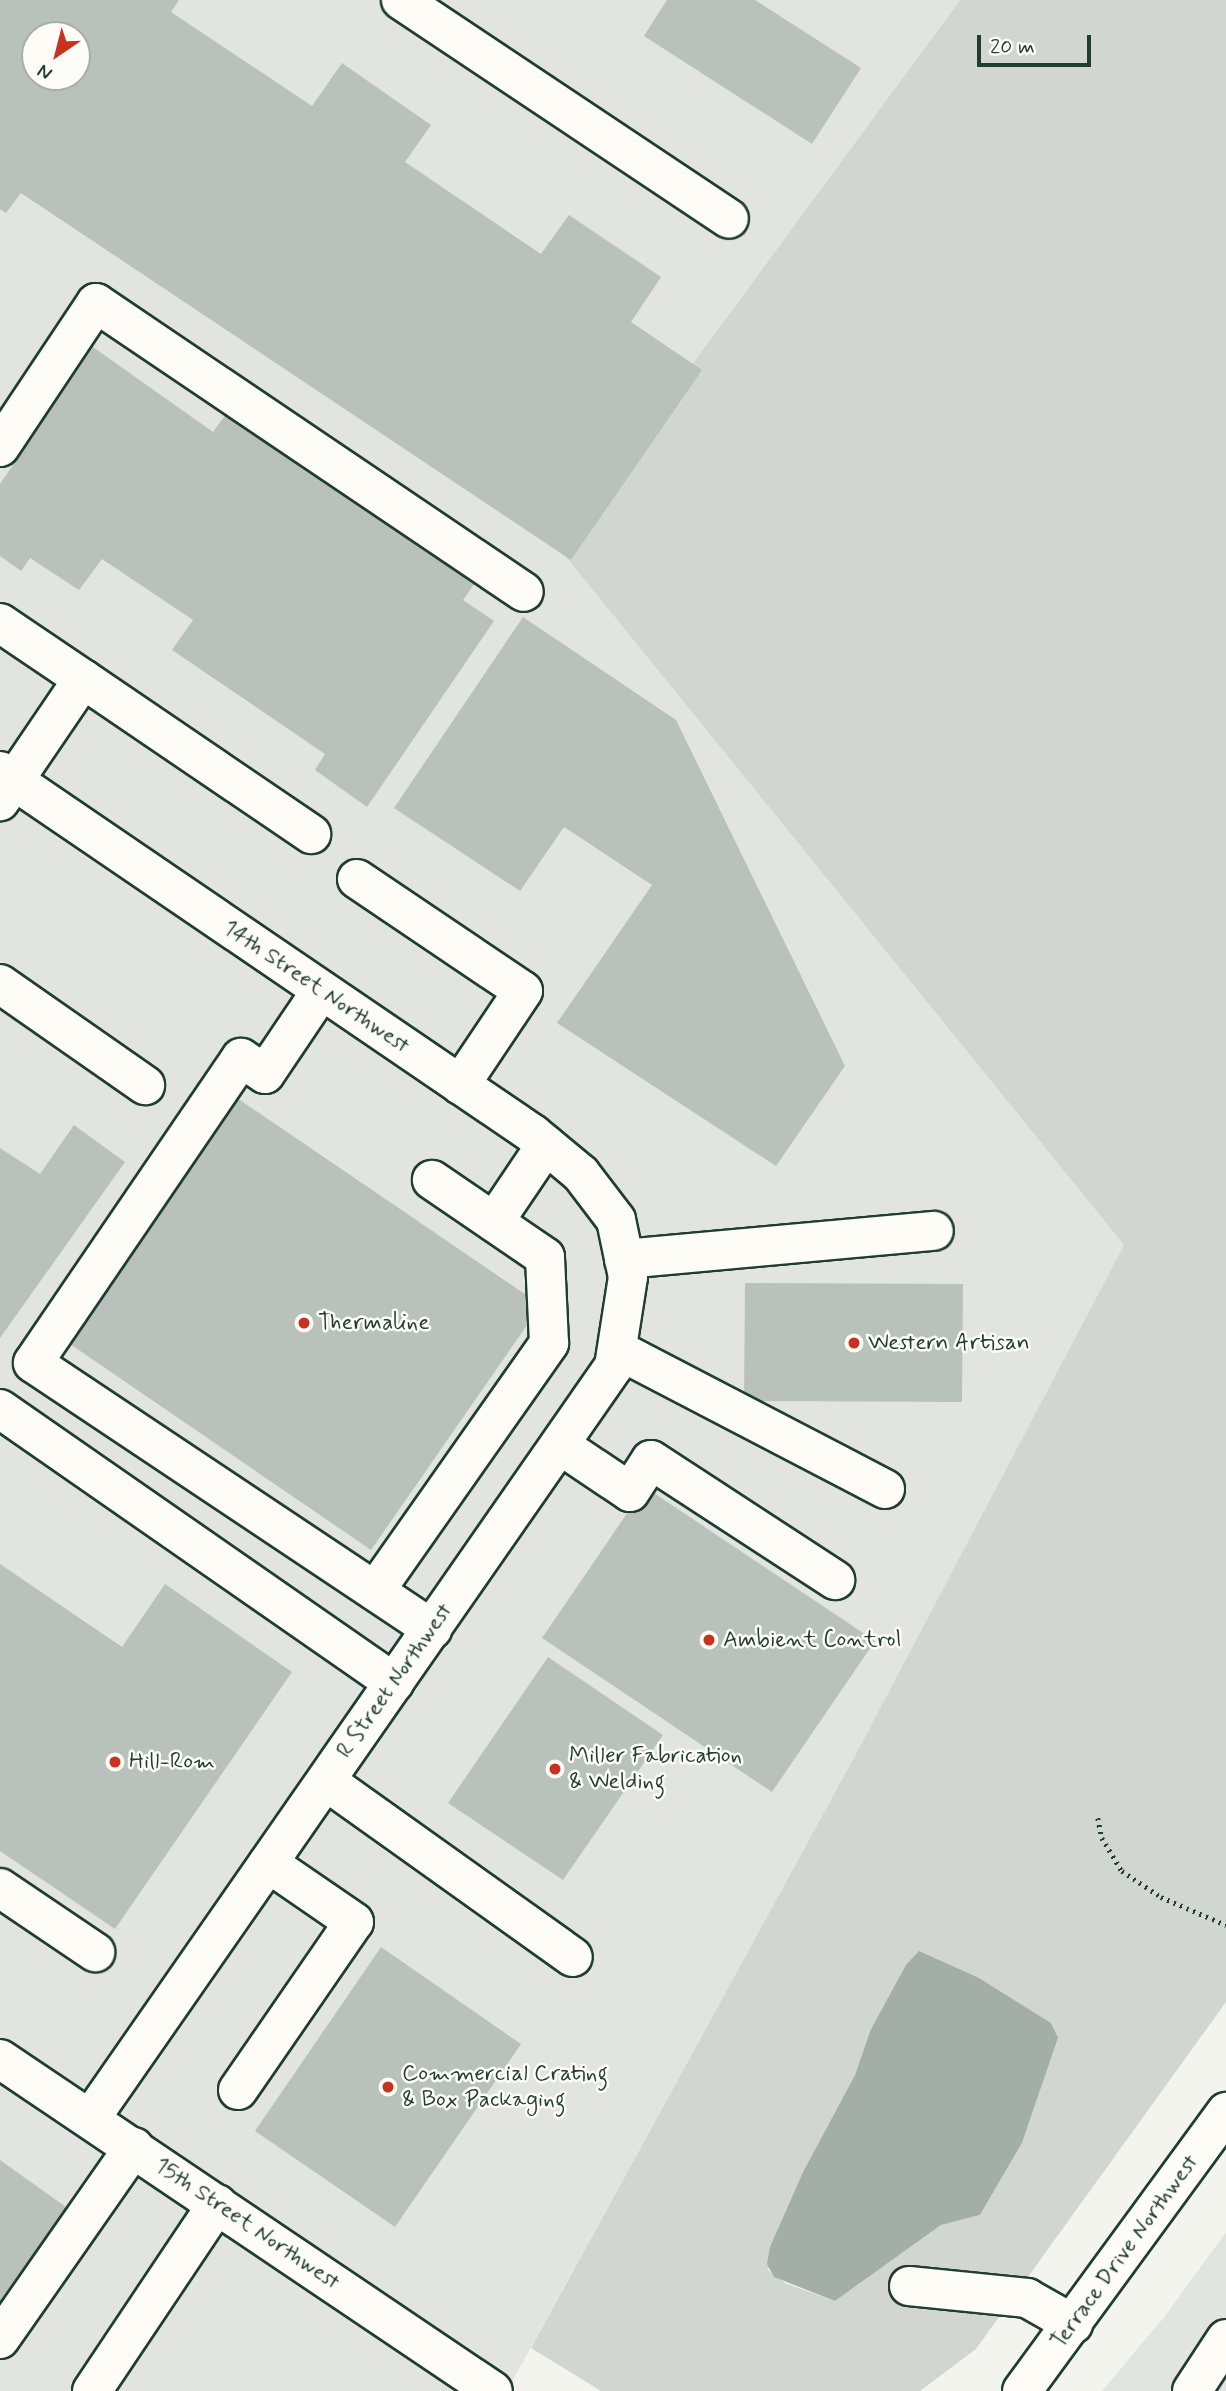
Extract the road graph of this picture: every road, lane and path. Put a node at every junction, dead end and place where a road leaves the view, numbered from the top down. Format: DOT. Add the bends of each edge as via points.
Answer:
graph roads {
  1 [pos="401,0"];
  2 [pos="729,219"];
  3 [pos="0,447"];
  4 [pos="524,592"];
  5 [pos="0,623"];
  6 [pos="83,679"];
  7 [pos="5,784"];
  8 [pos="311,834"];
  9 [pos="357,879"];
  10 [pos="0,984"];
  11 [pos="321,991"];
  12 [pos="145,1085"];
  13 [pos="460,1085"];
  14 [pos="546,1145"];
  15 [pos="432,1180"];
  16 [pos="616,1220"];
  17 [pos="494,1222"];
  18 [pos="934,1231"];
  19 [pos="624,1259"];
  20 [pos="618,1350"];
  21 [pos="0,1409"];
  22 [pos="559,1445"];
  23 [pos="886,1489"];
  24 [pos="835,1580"];
  25 [pos="374,1591"];
  26 [pos="432,1629"];
  27 [pos="394,1683"];
  28 [pos="326,1781"];
  29 [pos="1098,1818"];
  30 [pos="268,1863"];
  31 [pos="0,1888"];
  32 [pos="1226,1925"];
  33 [pos="95,1952"];
  34 [pos="573,1957"];
  35 [pos="0,2059"];
  36 [pos="238,2090"];
  37 [pos="1226,2112"];
  38 [pos="90,2119"];
  39 [pos="134,2147"];
  40 [pos="217,2204"];
  41 [pos="909,2286"];
  42 [pos="1073,2324"];
  43 [pos="0,2339"];
  44 [pos="1226,2339"];
  45 [pos="92,2391"];
  46 [pos="493,2391"];
  47 [pos="1022,2391"];
  48 [pos="1192,2391"];
  1 -- 2 [label="street"];
  3 -- 4 [label="street" via="96,303"];
  5 -- 6 [label="street"];
  6 -- 7 [label="street"];
  6 -- 8 [label="street"];
  7 -- 11 [label="street, 14th Street Northwest"];
  9 -- 13 [label="street" via="523,991"];
  10 -- 12 [label="street"];
  11 -- 13 [label="street, 14th Street Northwest"];
  11 -- 25 [label="street" via="265,1074 241,1058 33,1363"];
  13 -- 14 [label="street, 14th Street Northwest"];
  14 -- 16 [label="street, 14th Street Northwest" via="581,1174"];
  14 -- 17 [label="street"];
  15 -- 17 [label="street"];
  16 -- 19 [label="street, R Street Northwest"];
  17 -- 25 [label="street" via="545,1257 548,1343"];
  18 -- 19 [label="street"];
  19 -- 20 [label="street, R Street Northwest" via="628,1277"];
  20 -- 22 [label="street, R Street Northwest" via="614,1366"];
  20 -- 23 [label="street"];
  21 -- 27 [label="street"];
  22 -- 24 [label="street" via="630,1492 651,1460"];
  22 -- 26 [label="street, R Street Northwest"];
  25 -- 26 [label="street"];
  26 -- 27 [label="street, R Street Northwest"];
  27 -- 28 [label="street, R Street Northwest"];
  28 -- 30 [label="street, R Street Northwest"];
  28 -- 34 [label="street"];
  29 -- 32 [label="path" via="1102,1838 1122,1871 1161,1897"];
  30 -- 36 [label="street" via="354,1922"];
  30 -- 38 [label="street, R Street Northwest"];
  31 -- 33 [label="street"];
  35 -- 38 [label="street, 15th Street Northwest"];
  37 -- 42 [label="street, Terrace Drive Northwest"];
  38 -- 39 [label="street, 15th Street Northwest"];
  39 -- 40 [label="street, 15th Street Northwest"];
  39 -- 43 [label="street"];
  40 -- 45 [label="street"];
  40 -- 46 [label="street, 15th Street Northwest"];
  41 -- 42 [label="street" via="1027,2298"];
  42 -- 47 [label="street, Terrace Drive Northwest"];
  44 -- 48 [label="street"];
}
